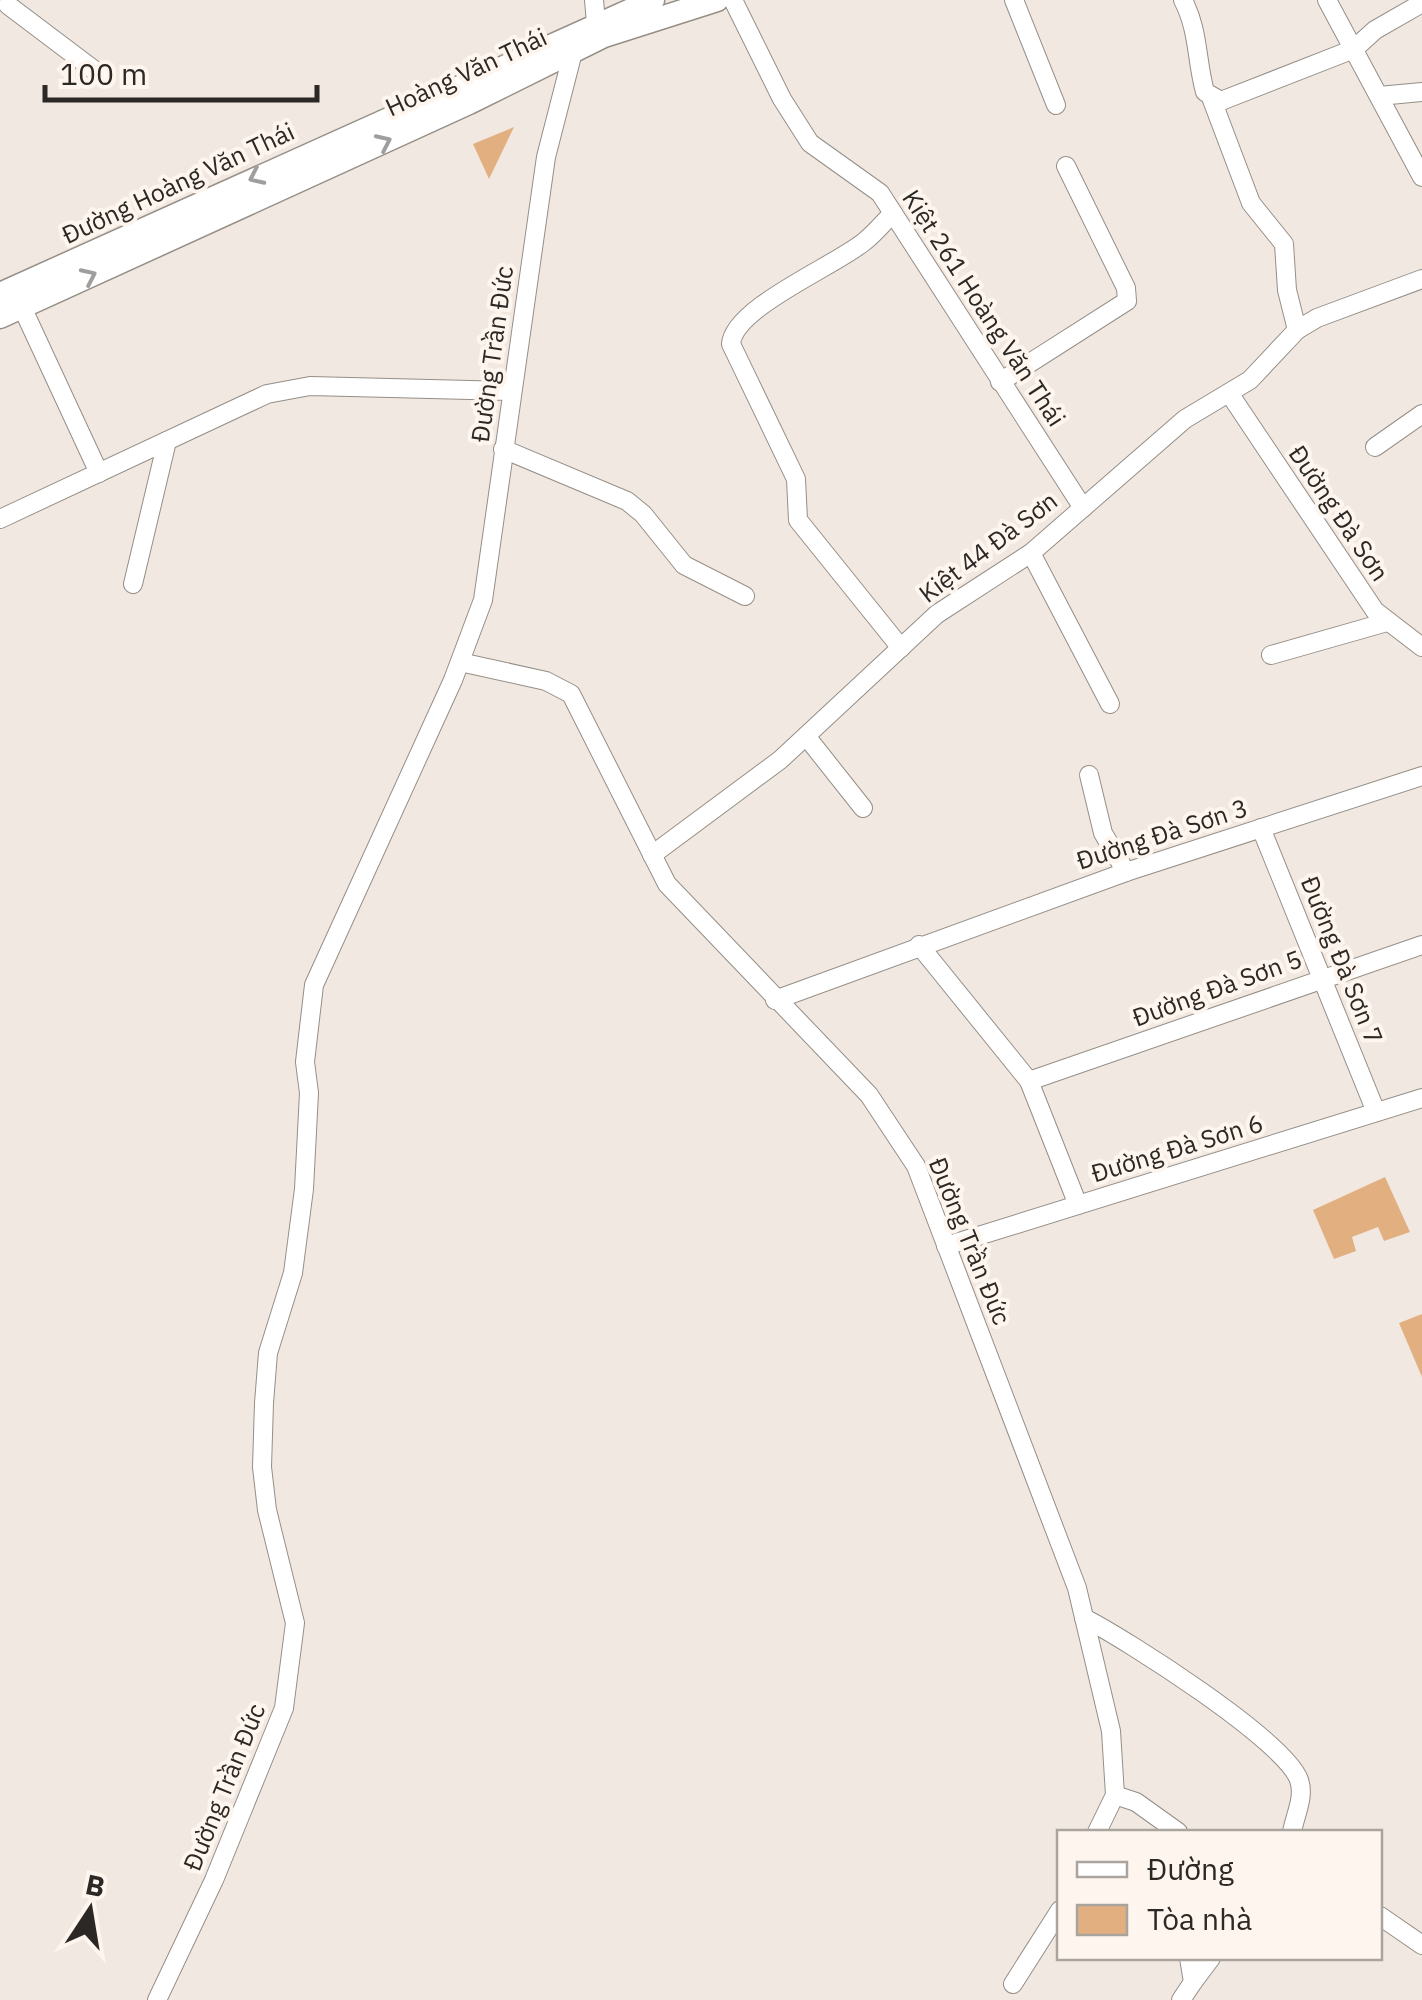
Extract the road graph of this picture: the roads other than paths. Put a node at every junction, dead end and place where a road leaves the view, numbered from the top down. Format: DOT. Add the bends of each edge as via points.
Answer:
graph roads {
  1 [pos="653,0"];
  2 [pos="717,0"];
  3 [pos="733,0"];
  4 [pos="1014,0"];
  5 [pos="1184,0"];
  6 [pos="1328,0"];
  7 [pos="1422,3"];
  8 [pos="7,8"];
  9 [pos="595,11"];
  10 [pos="570,43"];
  11 [pos="1354,49"];
  12 [pos="102,76"];
  13 [pos="1422,92"];
  14 [pos="1379,96"];
  15 [pos="1212,100"];
  16 [pos="1056,106"];
  17 [pos="1066,166"];
  18 [pos="1422,177"];
  19 [pos="893,213"];
  20 [pos="1422,279"];
  21 [pos="0,294"];
  22 [pos="11,312"];
  23 [pos="1297,330"];
  24 [pos="1000,382"];
  25 [pos="511,391"];
  26 [pos="1229,392"];
  27 [pos="1422,414"];
  28 [pos="167,441"];
  29 [pos="1375,447"];
  30 [pos="503,450"];
  31 [pos="99,473"];
  32 [pos="1083,508"];
  33 [pos="0,520"];
  34 [pos="1030,553"];
  35 [pos="133,584"];
  36 [pos="745,596"];
  37 [pos="1388,622"];
  38 [pos="1422,647"];
  39 [pos="901,648"];
  40 [pos="1271,655"];
  41 [pos="460,662"];
  42 [pos="1110,704"];
  43 [pos="806,736"];
  44 [pos="1089,775"];
  45 [pos="1422,776"];
  46 [pos="863,808"];
  47 [pos="1261,828"];
  48 [pos="652,855"];
  49 [pos="1126,872"];
  50 [pos="919,945"];
  51 [pos="1422,945"];
  52 [pos="1322,977"];
  53 [pos="775,1000"];
  54 [pos="1029,1081"];
  55 [pos="1422,1098"];
  56 [pos="1376,1112"];
  57 [pos="1078,1205"];
  58 [pos="946,1246"];
  59 [pos="1084,1618"];
  60 [pos="1115,1795"];
  61 [pos="1098,1830"];
  62 [pos="1175,1830"];
  63 [pos="1292,1830"];
  64 [pos="1057,1915"];
  65 [pos="1382,1917"];
  66 [pos="1422,1944"];
  67 [pos="1188,1960"];
  68 [pos="1210,1960"];
  69 [pos="1193,1982"];
  70 [pos="1012,1984"];
  71 [pos="157,2000"];
  72 [pos="1181,2000"];
  1 -- 9 [label="main road, Đường Hoàng Văn Thái"];
  2 -- 10 [label="main road, Đường Hoàng Văn Thái"];
  3 -- 19 [label="street, Kiệt 261 Hoàng Văn Thái" via="810,142 880,194"];
  4 -- 16 [label="street"];
  5 -- 15 [label="street"];
  6 -- 11 [label="street"];
  7 -- 11 [label="street"];
  8 -- 12 [label="street"];
  9 -- 10 [label="main road, Đường Hoàng Văn Thái"];
  10 -- 21 [label="main road, Đường Hoàng Văn Thái, one-way"];
  22 -- 10 [label="main road, Hoàng Văn Thái, one-way"];
  10 -- 25 [label="street, Đường Trần Đức"];
  11 -- 14 [label="street"];
  11 -- 15 [label="street"];
  13 -- 14 [label="street"];
  14 -- 18 [label="street"];
  15 -- 23 [label="street" via="1251,203 1284,244"];
  17 -- 24 [label="street" via="1127,302"];
  19 -- 24 [label="street, Kiệt 261 Hoàng Văn Thái"];
  19 -- 39 [label="street" via="865,241 776,298 731,337 796,479 798,520"];
  20 -- 23 [label="street, Kiệt 44 Đà Sơn"];
  22 -- 31 [label="street"];
  23 -- 26 [label="street, Kiệt 44 Đà Sơn" via="1250,380"];
  24 -- 32 [label="street, Kiệt 261 Hoàng Văn Thái"];
  25 -- 28 [label="street" via="310,386 267,394"];
  25 -- 30 [label="street, Đường Trần Đức"];
  26 -- 32 [label="street, Kiệt 44 Đà Sơn" via="1185,419"];
  26 -- 37 [label="street, Đường Đà Sơn" via="1374,611"];
  27 -- 29 [label="street"];
  28 -- 31 [label="street"];
  28 -- 35 [label="street"];
  30 -- 36 [label="street" via="627,502 684,565"];
  30 -- 41 [label="street, Đường Trần Đức" via="483,600"];
  31 -- 33 [label="street"];
  32 -- 34 [label="street, Kiệt 44 Đà Sơn"];
  34 -- 39 [label="street, Kiệt 44 Đà Sơn" via="937,614"];
  34 -- 42 [label="street"];
  37 -- 38 [label="street, Đường Đà Sơn"];
  37 -- 40 [label="street"];
  39 -- 43 [label="street, Kiệt 44 Đà Sơn"];
  41 -- 48 [label="street, Đường Trần Đức" via="546,681 571,694"];
  41 -- 71 [label="street, Đường Trần Đức" via="314,984 305,1062 304,1188 293,1273 268,1353 264,1402 267,1510 295,1623 284,1708"];
  43 -- 46 [label="street"];
  43 -- 48 [label="street, Kiệt 44 Đà Sơn"];
  44 -- 49 [label="street" via="1103,833"];
  45 -- 47 [label="street, Đường Đà Sơn 3"];
  47 -- 49 [label="street, Đường Đà Sơn 3"];
  47 -- 52 [label="street, Đường Đà Sơn 7"];
  48 -- 53 [label="street, Đường Trần Đức" via="667,884"];
  49 -- 50 [label="street, Đường Đà Sơn 3"];
  50 -- 53 [label="street, Đường Đà Sơn 3"];
  50 -- 54 [label="street"];
  51 -- 52 [label="street, Đường Đà Sơn 5"];
  52 -- 54 [label="street, Đường Đà Sơn 5"];
  52 -- 56 [label="street, Đường Đà Sơn 7"];
  53 -- 58 [label="street, Đường Trần Đức" via="869,1095 916,1166"];
  54 -- 57 [label="street"];
  55 -- 56 [label="street, Đường Đà Sơn 6"];
  56 -- 57 [label="street, Đường Đà Sơn 6"];
  57 -- 58 [label="street, Đường Đà Sơn 6"];
  58 -- 59 [label="street, Đường Trần Đức"];
  59 -- 60 [label="street, Đường Trần Đức" via="1111,1731"];
  59 -- 63 [label="street" via="1194,1687 1290,1764 1301,1793"];
  60 -- 61 [label="street, Đường Trần Đức"];
  60 -- 62 [label="street"];
  64 -- 70 [label="street"];
  65 -- 66 [label="street"];
  67 -- 69 [label="street"];
  68 -- 69 [label="street"];
  69 -- 72 [label="street"];
}
